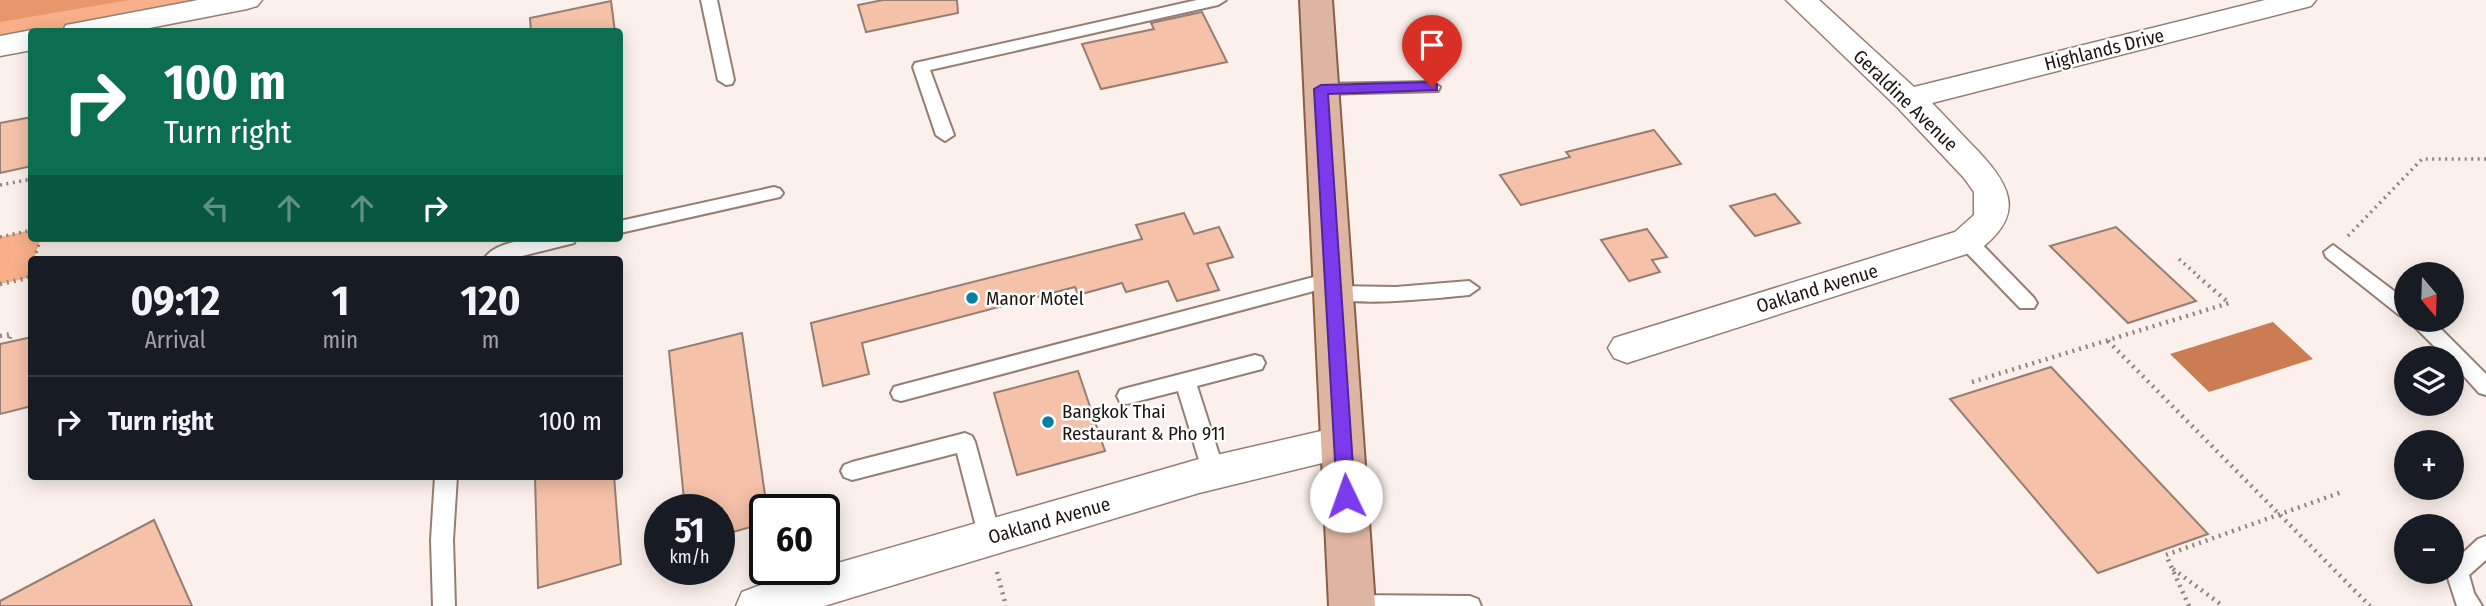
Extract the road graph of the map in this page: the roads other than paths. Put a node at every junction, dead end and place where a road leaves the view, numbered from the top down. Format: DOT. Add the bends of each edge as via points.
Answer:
graph roads {
  1 [pos="247,0"];
  2 [pos="709,0"];
  3 [pos="1218,0"];
  4 [pos="1316,0"];
  5 [pos="1801,0"];
  6 [pos="2301,0"];
  7 [pos="98,28"];
  8 [pos="28,41"];
  9 [pos="0,46"];
  10 [pos="726,80"];
  11 [pos="1432,87"];
  12 [pos="1321,89"];
  13 [pos="1907,99"];
  14 [pos="945,135"];
  15 [pos="774,193"];
  16 [pos="1993,211"];
  17 [pos="623,226"];
  18 [pos="1968,241"];
  19 [pos="548,242"];
  20 [pos="2333,252"];
  21 [pos="499,256"];
  22 [pos="1333,286"];
  23 [pos="1469,288"];
  24 [pos="2394,300"];
  25 [pos="2027,303"];
  26 [pos="2433,332"];
  27 [pos="1627,348"];
  28 [pos="1255,363"];
  29 [pos="1185,381"];
  30 [pos="2486,387"];
  31 [pos="901,393"];
  32 [pos="1127,397"];
  33 [pos="1343,442"];
  34 [pos="852,471"];
  35 [pos="1214,473"];
  36 [pos="446,480"];
  37 [pos="2486,546"];
  38 [pos="993,555"];
  39 [pos="444,606"];
  40 [pos="758,606"];
  41 [pos="1352,606"];
  42 [pos="1470,606"];
  43 [pos="2472,606"];
  1 -- 7 [label="street"];
  2 -- 10 [label="lane"];
  3 -- 14 [label="lane" via="921,67"];
  4 -- 12 [label="main road"];
  5 -- 13 [label="street, Geraldine Avenue"];
  6 -- 13 [label="street, Highlands Drive"];
  8 -- 9 [label="street"];
  11 -- 12 [label="lane"];
  12 -- 22 [label="main road"];
  13 -- 16 [label="street, Geraldine Avenue" via="1986,182"];
  15 -- 17 [label="lane"];
  16 -- 18 [label="street, Oakland Avenue" via="1987,227"];
  18 -- 25 [label="lane"];
  18 -- 27 [label="street, Oakland Avenue"];
  19 -- 21 [label="lane"];
  20 -- 24 [label="lane"];
  22 -- 23 [label="lane" via="1396,294"];
  22 -- 31 [label="lane"];
  22 -- 33 [label="main road"];
  26 -- 30 [label="lane"];
  28 -- 29 [label="lane"];
  29 -- 32 [label="lane"];
  29 -- 35 [label="lane"];
  33 -- 35 [label="street, Oakland Avenue"];
  33 -- 41 [label="main road"];
  34 -- 38 [label="lane" via="965,442"];
  35 -- 38 [label="street, Oakland Avenue"];
  36 -- 39 [label="lane"];
  37 -- 43 [label="lane" via="2457,572 2464,598"];
  38 -- 40 [label="street, Oakland Avenue"];
  41 -- 42 [label="lane"];
}
